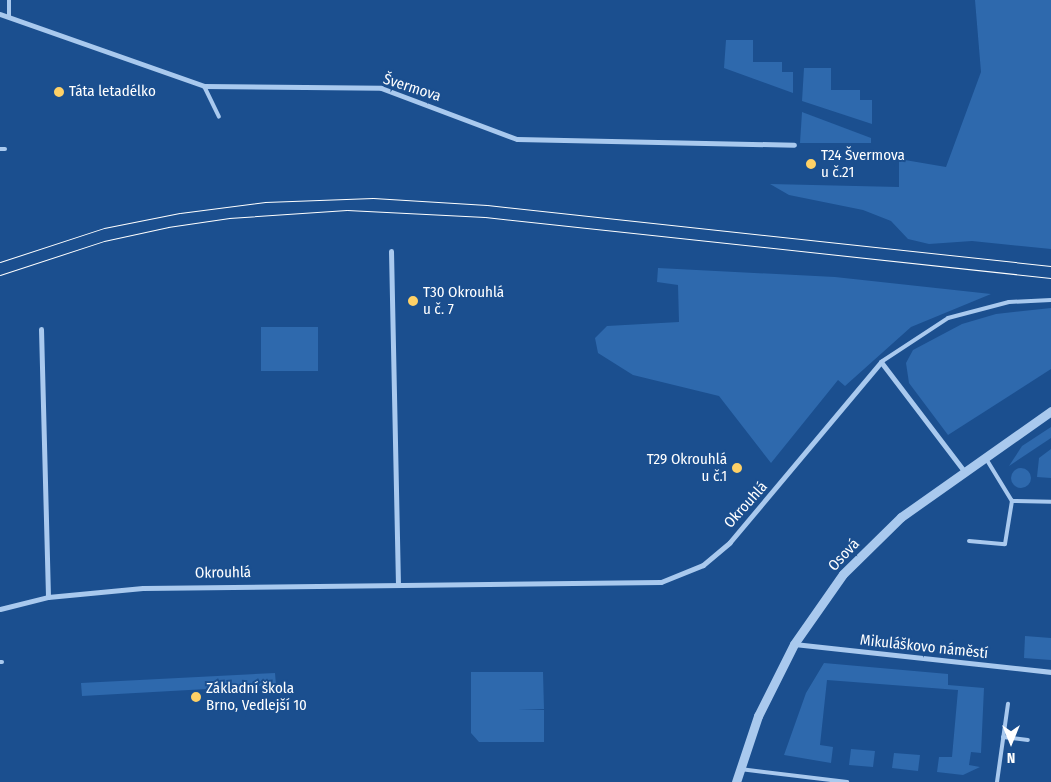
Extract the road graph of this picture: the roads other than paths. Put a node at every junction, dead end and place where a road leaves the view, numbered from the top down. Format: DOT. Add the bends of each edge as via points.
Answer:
graph roads {
  1 [pos="8,0"];
  2 [pos="0,14"];
  3 [pos="9,17"];
  4 [pos="204,86"];
  5 [pos="219,117"];
  6 [pos="794,146"];
  7 [pos="391,251"];
  8 [pos="1051,300"];
  9 [pos="41,328"];
  10 [pos="881,362"];
  11 [pos="1051,411"];
  12 [pos="985,458"];
  13 [pos="964,471"];
  14 [pos="1012,500"];
  15 [pos="1051,502"];
  16 [pos="969,541"];
  17 [pos="398,583"];
  18 [pos="48,597"];
  19 [pos="0,609"];
  20 [pos="794,644"];
  21 [pos="1051,672"];
  22 [pos="1008,704"];
  23 [pos="1003,737"];
  24 [pos="1028,740"];
  25 [pos="740,769"];
  26 [pos="736,782"];
  27 [pos="847,782"];
  28 [pos="997,782"];
  1 -- 3 [label="lane"];
  2 -- 3 [label="street, Švermova"];
  3 -- 4 [label="street, Švermova"];
  4 -- 5 [label="lane"];
  4 -- 6 [label="street, Švermova" via="381,88 517,139"];
  7 -- 17 [label="street"];
  8 -- 10 [label="lane, Okrouhlá" via="1009,302 948,318"];
  9 -- 18 [label="street"];
  10 -- 13 [label="street"];
  10 -- 17 [label="street, Okrouhlá" via="783,483 703,565 662,582"];
  11 -- 12 [label="street, Osová"];
  12 -- 13 [label="street, Osová"];
  12 -- 14 [label="lane"];
  13 -- 20 [label="street, Osová" via="901,517 843,574"];
  14 -- 15 [label="lane"];
  14 -- 16 [label="lane" via="1005,544"];
  17 -- 18 [label="street, Okrouhlá" via="143,588"];
  18 -- 19 [label="street, Okrouhlá"];
  20 -- 21 [label="street, Mikuláškovo náměstí"];
  20 -- 25 [label="street, Osová" via="758,716"];
  22 -- 23 [label="lane"];
  23 -- 24 [label="lane"];
  23 -- 28 [label="lane"];
  25 -- 26 [label="street, Osová"];
  25 -- 27 [label="lane"];
}
